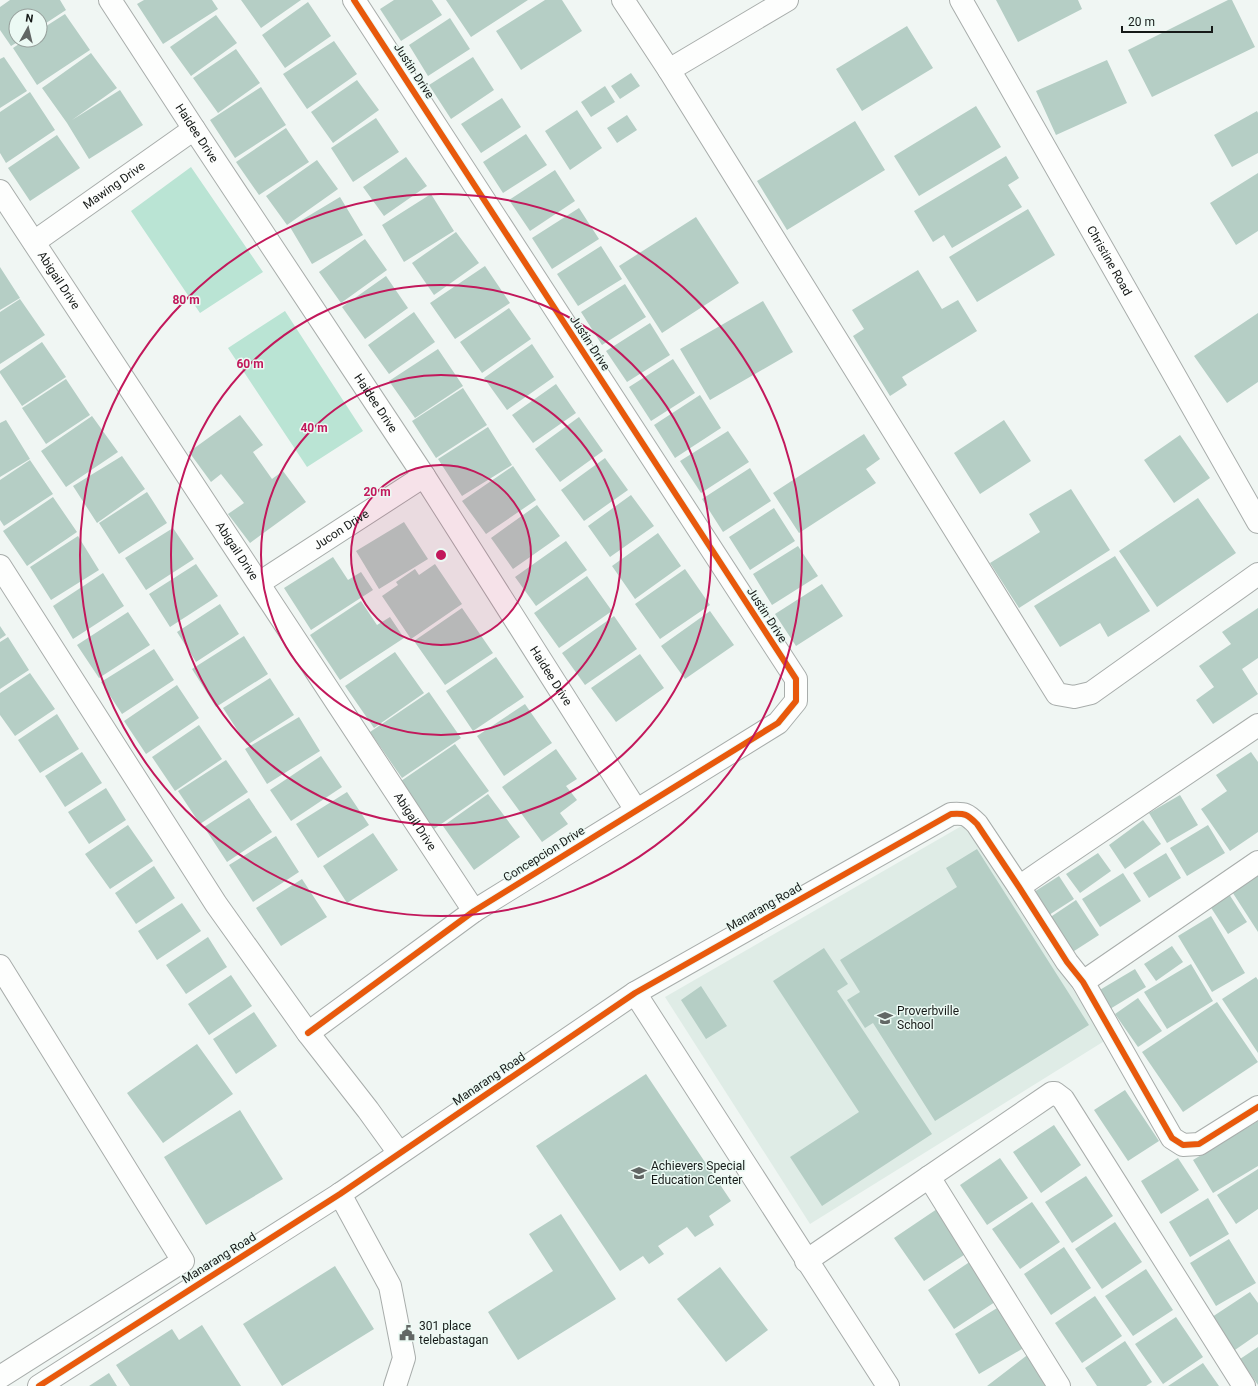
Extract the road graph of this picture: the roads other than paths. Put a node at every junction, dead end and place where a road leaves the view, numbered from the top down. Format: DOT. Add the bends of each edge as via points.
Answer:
graph roads {
  1 [pos="110,0"];
  2 [pos="354,0"];
  3 [pos="623,0"];
  4 [pos="787,0"];
  5 [pos="962,0"];
  6 [pos="669,70"];
  7 [pos="194,129"];
  8 [pos="0,191"];
  9 [pos="34,242"];
  10 [pos="424,476"];
  11 [pos="1258,522"];
  12 [pos="0,566"];
  13 [pos="1258,574"];
  14 [pos="259,583"];
  15 [pos="796,701"];
  16 [pos="1258,725"];
  17 [pos="636,810"];
  18 [pos="1258,862"];
  19 [pos="1019,887"];
  20 [pos="474,911"];
  21 [pos="0,966"];
  22 [pos="1083,982"];
  23 [pos="635,994"];
  24 [pos="308,1033"];
  25 [pos="1258,1107"];
  26 [pos="399,1153"];
  27 [pos="929,1177"];
  28 [pos="340,1194"];
  29 [pos="806,1261"];
  30 [pos="0,1377"];
  31 [pos="38,1386"];
  32 [pos="395,1386"];
  33 [pos="888,1386"];
  34 [pos="1059,1386"];
  35 [pos="1244,1386"];
  1 -- 7 [label="street, Haidee Drive"];
  2 -- 15 [label="street, Justin Drive" via="796,679"];
  3 -- 6 [label="street"];
  4 -- 6 [label="street"];
  5 -- 11 [label="street, Christine Road"];
  6 -- 13 [label="street" via="1057,694 1074,697 1091,693"];
  7 -- 9 [label="street, Mawing Drive"];
  7 -- 10 [label="street, Haidee Drive"];
  8 -- 9 [label="street, Abigail Drive"];
  9 -- 14 [label="street, Abigail Drive"];
  10 -- 14 [label="street, Jucon Drive"];
  10 -- 17 [label="street, Haidee Drive"];
  12 -- 24 [label="street" via="216,904"];
  14 -- 20 [label="street, Abigail Drive"];
  15 -- 17 [label="street, Concepcion Drive" via="778,722"];
  16 -- 19 [label="street"];
  17 -- 20 [label="street, Concepcion Drive"];
  18 -- 22 [label="street"];
  19 -- 22 [label="street" via="1067,962"];
  19 -- 23 [label="street, Manarang Road" via="970,816 963,813 951,814"];
  20 -- 24 [label="street, Concepcion Drive"];
  21 -- 30 [label="street" via="183,1261"];
  22 -- 25 [label="street" via="1172,1138 1183,1145 1199,1144"];
  23 -- 26 [label="street, Manarang Road"];
  23 -- 29 [label="street"];
  24 -- 26 [label="street"];
  26 -- 28 [label="street, Manarang Road"];
  27 -- 29 [label="street"];
  27 -- 34 [label="street"];
  27 -- 35 [label="street" via="1054,1093 1063,1100"];
  28 -- 31 [label="street, Manarang Road"];
  28 -- 32 [label="street" via="390,1286 404,1358"];
  29 -- 33 [label="street"];
}
